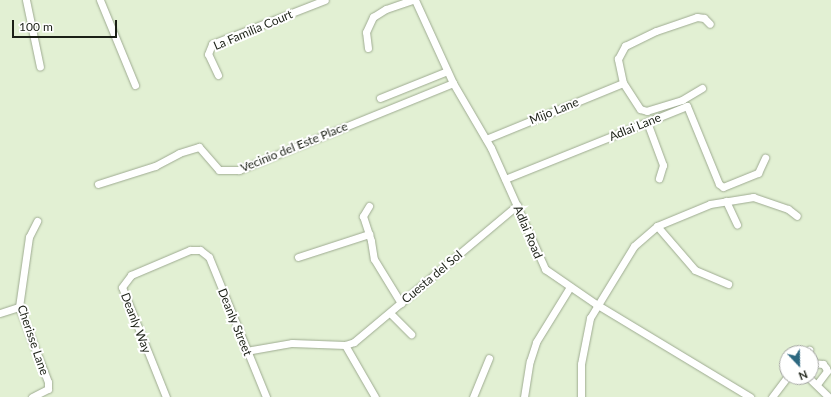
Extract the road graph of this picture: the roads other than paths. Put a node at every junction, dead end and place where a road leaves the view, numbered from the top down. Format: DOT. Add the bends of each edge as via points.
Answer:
graph roads {
  1 [pos="26,0"];
  2 [pos="100,0"];
  3 [pos="325,0"];
  4 [pos="414,0"];
  5 [pos="710,24"];
  6 [pos="368,48"];
  7 [pos="40,67"];
  8 [pos="447,71"];
  9 [pos="218,75"];
  10 [pos="453,83"];
  11 [pos="623,83"];
  12 [pos="135,85"];
  13 [pos="702,88"];
  14 [pos="380,98"];
  15 [pos="647,122"];
  16 [pos="486,138"];
  17 [pos="765,158"];
  18 [pos="659,178"];
  19 [pos="505,179"];
  20 [pos="98,184"];
  21 [pos="726,201"];
  22 [pos="517,205"];
  23 [pos="369,206"];
  24 [pos="797,216"];
  25 [pos="37,221"];
  26 [pos="737,225"];
  27 [pos="657,226"];
  28 [pos="369,234"];
  29 [pos="200,250"];
  30 [pos="298,257"];
  31 [pos="728,284"];
  32 [pos="570,288"];
  33 [pos="401,303"];
  34 [pos="596,304"];
  35 [pos="19,307"];
  36 [pos="0,313"];
  37 [pos="390,313"];
  38 [pos="411,334"];
  39 [pos="344,345"];
  40 [pos="246,351"];
  41 [pos="489,358"];
  42 [pos="819,364"];
  43 [pos="819,382"];
  44 [pos="819,384"];
  45 [pos="781,385"];
  46 [pos="32,397"];
  47 [pos="166,397"];
  48 [pos="266,397"];
  49 [pos="375,397"];
  50 [pos="473,397"];
  51 [pos="524,397"];
  52 [pos="581,397"];
  53 [pos="750,397"];
  54 [pos="772,397"];
  55 [pos="829,397"];
  1 -- 7 [label="street"];
  2 -- 12 [label="street"];
  3 -- 9 [label="street, La Familia Court" via="212,44 208,54"];
  4 -- 6 [label="street" via="373,17 366,32"];
  4 -- 8 [label="street, Adlai Road"];
  5 -- 11 [label="street" via="704,18 693,18 625,46 618,59"];
  8 -- 10 [label="street, Adlai Road"];
  8 -- 14 [label="street"];
  10 -- 16 [label="street, Adlai Road"];
  10 -- 20 [label="street, Vecinio del Este Place" via="239,170 219,170 212,164 206,151 199,147 179,153 155,166"];
  11 -- 13 [label="street" via="640,109 647,111 682,100"];
  11 -- 16 [label="street, Mijo Lane"];
  15 -- 17 [label="street, Adlai Lane" via="687,106 719,184 723,187 758,173"];
  15 -- 18 [label="street" via="663,165"];
  15 -- 19 [label="street, Adlai Lane"];
  16 -- 19 [label="street, Adlai Road"];
  19 -- 22 [label="street, Adlai Road"];
  21 -- 24 [label="street" via="753,197 788,209"];
  21 -- 26 [label="street"];
  21 -- 27 [label="street" via="710,204"];
  22 -- 32 [label="street, Adlai Road" via="544,269"];
  22 -- 33 [label="street, Cuesta del Sol"];
  23 -- 28 [label="street" via="363,216"];
  25 -- 35 [label="street, Cherisse Lane" via="29,237"];
  27 -- 31 [label="street" via="695,270"];
  27 -- 34 [label="street" via="634,246"];
  28 -- 30 [label="street"];
  28 -- 33 [label="street" via="374,259"];
  29 -- 40 [label="street, Deanly Street" via="209,257"];
  29 -- 47 [label="street, Deanly Way" via="190,250 131,275 122,287"];
  32 -- 34 [label="street, Adlai Road"];
  32 -- 51 [label="street" via="536,342"];
  33 -- 37 [label="street, Cuesta del Sol"];
  34 -- 52 [label="street" via="590,318 581,364"];
  34 -- 53 [label="street, Adlai Road"];
  35 -- 36 [label="street"];
  35 -- 46 [label="street, Cherisse Lane" via="48,382 48,389"];
  37 -- 38 [label="street"];
  37 -- 39 [label="street, Cuesta del Sol" via="354,342"];
  39 -- 40 [label="street, Cuesta del Sol" via="292,344"];
  39 -- 49 [label="street"];
  40 -- 48 [label="street, Deanly Street"];
  41 -- 50 [label="street"];
  42 -- 43 [label="street" via="823,364 827,372"];
  44 -- 55 [label="street"];
  45 -- 54 [label="street"];
}
